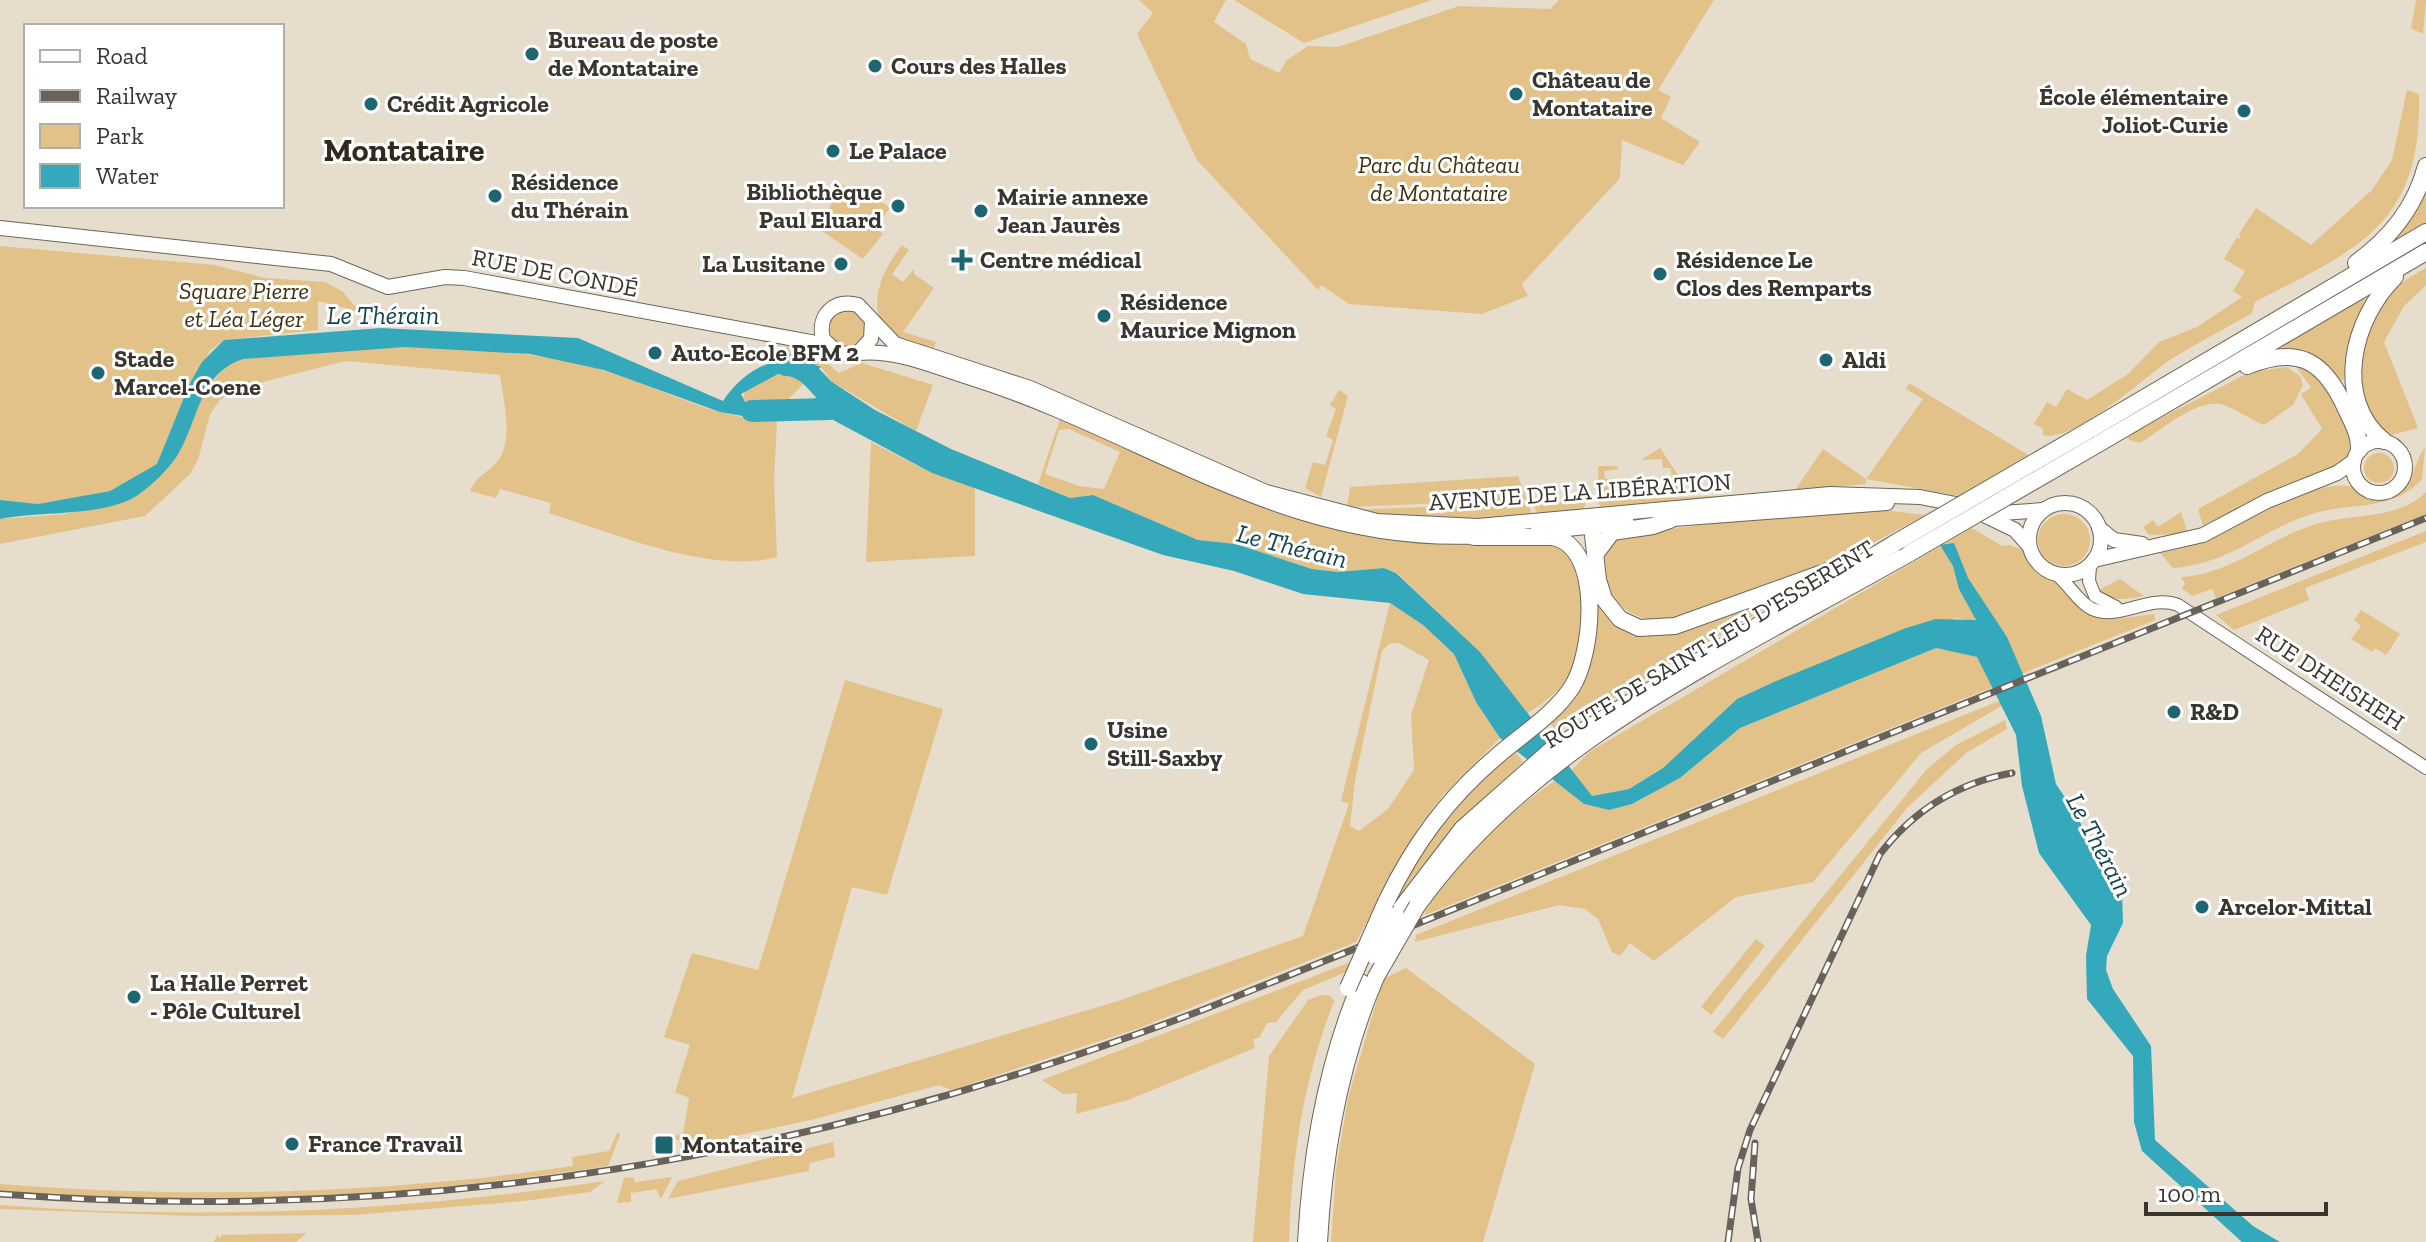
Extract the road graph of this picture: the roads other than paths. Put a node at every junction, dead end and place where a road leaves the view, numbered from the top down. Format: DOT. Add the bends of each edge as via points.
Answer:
graph roads {
  1 [pos="2426,166"];
  2 [pos="0,228"];
  3 [pos="2426,232"];
  4 [pos="2420,255"];
  5 [pos="2289,313"];
  6 [pos="872,320"];
  7 [pos="822,322"];
  8 [pos="769,335"];
  9 [pos="827,345"];
  10 [pos="858,353"];
  11 [pos="2190,390"];
  12 [pos="2093,438"];
  13 [pos="2384,441"];
  14 [pos="2356,456"];
  15 [pos="2310,484"];
  16 [pos="2360,486"];
  17 [pos="2043,510"];
  18 [pos="1337,519"];
  19 [pos="1670,520"];
  20 [pos="1592,526"];
  21 [pos="2099,528"];
  22 [pos="1474,537"];
  23 [pos="2170,545"];
  24 [pos="2029,546"];
  25 [pos="1874,555"];
  26 [pos="1590,558"];
  27 [pos="2092,562"];
  28 [pos="2056,574"];
  29 [pos="2127,607"];
  30 [pos="1582,737"];
  31 [pos="2426,768"];
  32 [pos="1518,784"];
  33 [pos="1391,909"];
  34 [pos="1362,982"];
  35 [pos="1306,1242"];
  36 [pos="1319,1242"];
  1 -- 5 [label="main road" via="2412,203 2392,232"];
  2 -- 8 [label="main road, RUE DE CONDÉ" via="337,265 382,286 455,276"];
  3 -- 5 [label="main road"];
  4 -- 11 [label="main road"];
  4 -- 13 [label="main road" via="2375,300 2355,360 2357,403 2367,426"];
  5 -- 12 [label="main road"];
  6 -- 7 [label="main road" via="861,307 847,303 832,308"];
  6 -- 10 [label="main road" via="871,339"];
  6 -- 18 [label="main road, AVENUE DE LA LIBÉRATION" via="902,347 1030,388"];
  7 -- 8 [label="main road, RUE DE CONDÉ" via="802,334"];
  7 -- 9 [label="main road"];
  8 -- 9 [label="main road, RUE DE CONDÉ"];
  9 -- 10 [label="main road" via="843,355"];
  10 -- 18 [label="main road, AVENUE DE LA LIBÉRATION" via="898,356 1001,388 1247,496"];
  11 -- 12 [label="main road"];
  11 -- 14 [label="main road" via="2268,358 2302,359 2321,368 2333,382 2356,430"];
  12 -- 25 [label="main road, bridge"];
  12 -- 30 [label="main road, ROUTE DE SAINT-LEU D'ESSERENT, bridge" via="1910,553"];
  13 -- 14 [label="main road" via="2372,442"];
  13 -- 16 [label="main road" via="2404,458 2402,481 2382,494"];
  14 -- 15 [label="main road" via="2337,473"];
  14 -- 16 [label="main road" via="2353,472"];
  15 -- 16 [label="main road" via="2340,481"];
  15 -- 23 [label="main road" via="2212,532"];
  17 -- 18 [label="main road, AVENUE DE LA LIBÉRATION" via="2002,513 1920,497 1853,494 1466,527"];
  17 -- 21 [label="main road" via="2074,504 2090,513"];
  17 -- 24 [label="main road" via="2031,526"];
  18 -- 22 [label="main road, AVENUE DE LA LIBÉRATION" via="1408,536"];
  19 -- 20 [label="main road, AVENUE DE LA LIBÉRATION"];
  19 -- 24 [label="main road, AVENUE DE LA LIBÉRATION" via="1820,506 1931,504 1993,519 2019,533"];
  19 -- 26 [label="main road" via="1612,532"];
  20 -- 22 [label="main road, AVENUE DE LA LIBÉRATION"];
  20 -- 26 [label="main road" via="1583,538"];
  21 -- 23 [label="main road" via="2119,541"];
  21 -- 27 [label="main road" via="2100,544"];
  22 -- 26 [label="main road" via="1559,538"];
  23 -- 27 [label="main road" via="2114,553"];
  24 -- 28 [label="main road" via="2037,563"];
  25 -- 26 [label="main road" via="1684,623 1652,629 1626,623 1607,605"];
  25 -- 30 [label="main road"];
  26 -- 33 [label="main road" via="1587,649 1576,680 1550,713 1494,758 1435,817 1410,855"];
  27 -- 28 [label="main road" via="2074,574"];
  27 -- 29 [label="street" via="2089,581 2095,596"];
  28 -- 29 [label="street, RUE DHEISHEH" via="2092,609"];
  29 -- 31 [label="street, RUE DHEISHEH" via="2170,602"];
  30 -- 32 [label="main road"];
  32 -- 33 [label="main road" via="1452,839"];
  32 -- 34 [label="main road, bridge" via="1459,850"];
  33 -- 34 [label="main road, bridge"];
  34 -- 35 [label="main road" via="1338,1045 1317,1138"];
  34 -- 36 [label="main road" via="1327,1150"];
}
